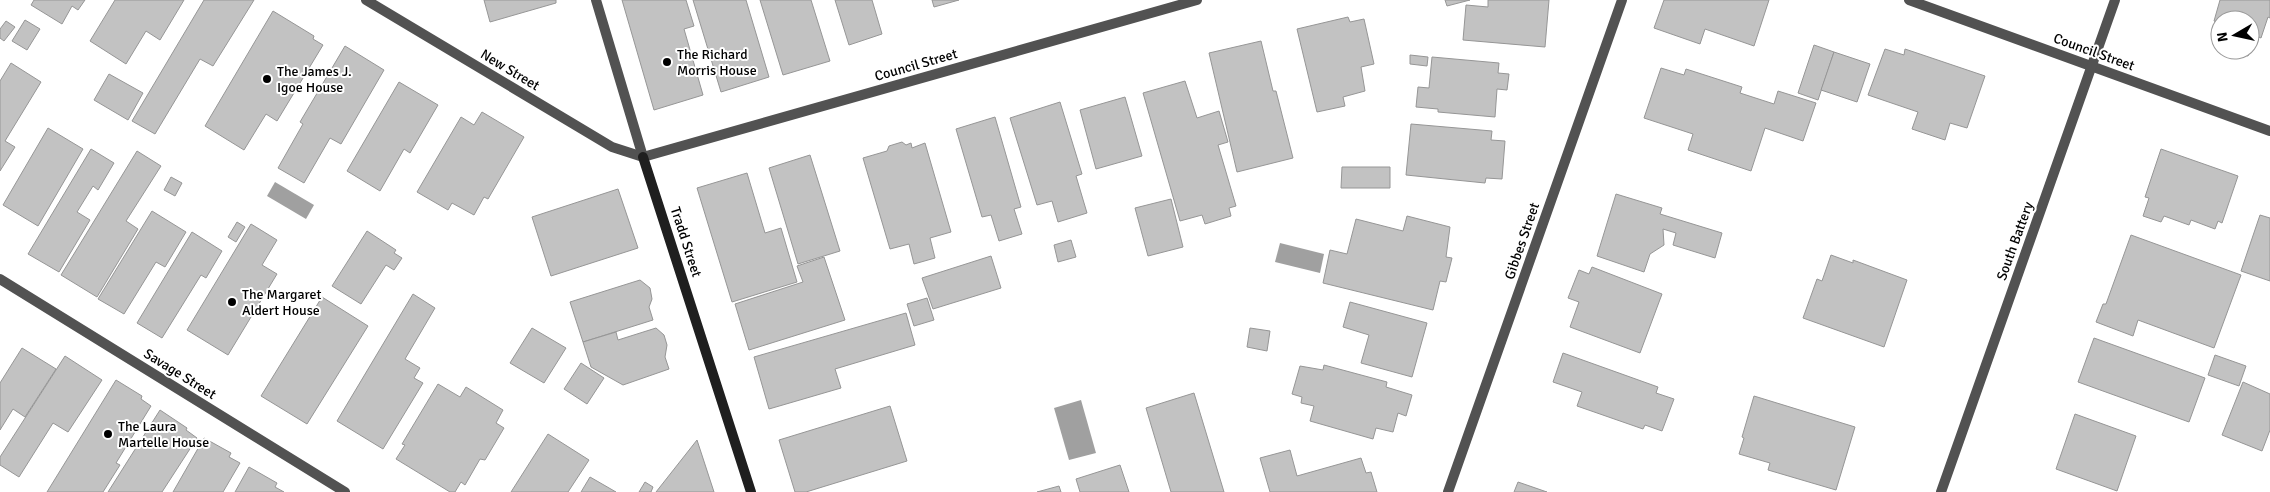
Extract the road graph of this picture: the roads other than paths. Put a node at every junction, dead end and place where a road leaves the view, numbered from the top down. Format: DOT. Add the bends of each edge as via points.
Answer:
graph roads {
  1 [pos="366,0"];
  2 [pos="596,0"];
  3 [pos="1197,0"];
  4 [pos="1622,0"];
  5 [pos="1909,0"];
  6 [pos="2114,0"];
  7 [pos="2092,66"];
  8 [pos="2270,131"];
  9 [pos="643,157"];
  10 [pos="0,279"];
  11 [pos="345,492"];
  12 [pos="751,492"];
  13 [pos="1448,492"];
  14 [pos="1941,492"];
  1 -- 9 [label="street, New Street" via="612,147"];
  2 -- 9 [label="street, Tradd Street"];
  3 -- 9 [label="street, Council Street"];
  4 -- 13 [label="street, Gibbes Street"];
  5 -- 7 [label="street, Council Street"];
  6 -- 7 [label="street, South Battery"];
  7 -- 8 [label="street, Council Street"];
  7 -- 14 [label="street, South Battery"];
  9 -- 12 [label="street, Tradd Street"];
  10 -- 11 [label="street, Savage Street"];
}
